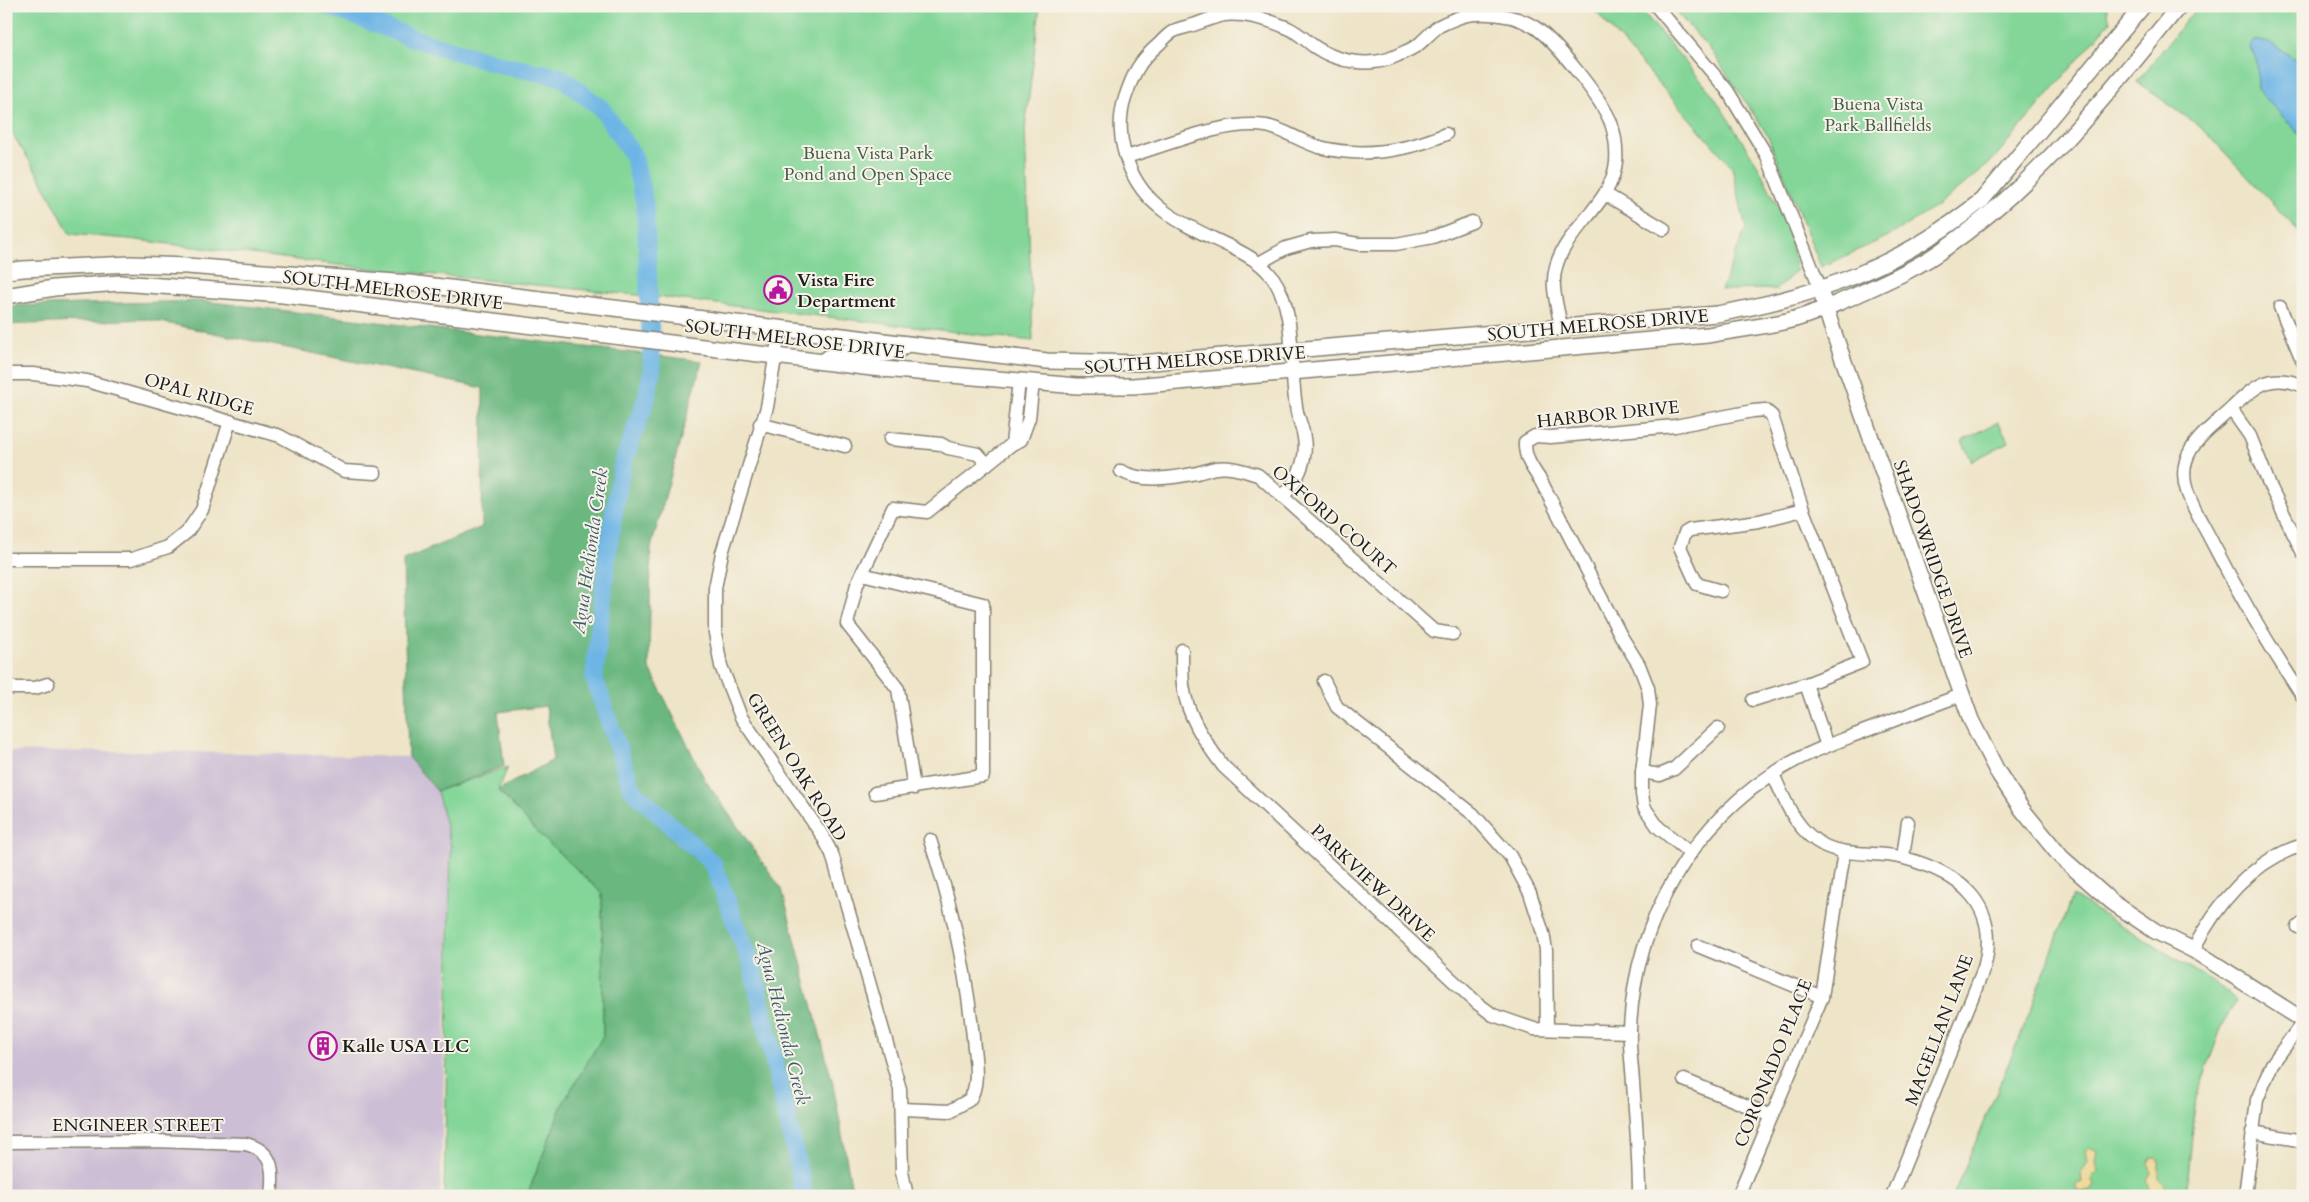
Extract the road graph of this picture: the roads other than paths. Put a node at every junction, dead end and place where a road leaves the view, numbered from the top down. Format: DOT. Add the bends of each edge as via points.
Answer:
graph roads {
  1 [pos="1656,6"];
  2 [pos="2144,6"];
  3 [pos="2179,6"];
  4 [pos="1446,134"];
  5 [pos="1126,157"];
  6 [pos="1605,194"];
  7 [pos="1472,222"];
  8 [pos="1664,229"];
  9 [pos="1259,262"];
  10 [pos="6,272"];
  11 [pos="1820,290"];
  12 [pos="6,296"];
  13 [pos="2280,307"];
  14 [pos="1826,308"];
  15 [pos="1561,327"];
  16 [pos="780,328"];
  17 [pos="906,344"];
  18 [pos="1291,351"];
  19 [pos="776,356"];
  20 [pos="824,361"];
  21 [pos="2303,362"];
  22 [pos="1294,372"];
  23 [pos="6,374"];
  24 [pos="1026,381"];
  25 [pos="2302,385"];
  26 [pos="2231,409"];
  27 [pos="230,421"];
  28 [pos="760,424"];
  29 [pos="890,439"];
  30 [pos="845,446"];
  31 [pos="987,464"];
  32 [pos="1121,471"];
  33 [pos="375,473"];
  34 [pos="1282,497"];
  35 [pos="1803,510"];
  36 [pos="2303,553"];
  37 [pos="6,559"];
  38 [pos="862,574"];
  39 [pos="1721,592"];
  40 [pos="1452,634"];
  41 [pos="1182,650"];
  42 [pos="1324,681"];
  43 [pos="48,684"];
  44 [pos="1806,684"];
  45 [pos="6,688"];
  46 [pos="1961,695"];
  47 [pos="2303,697"];
  48 [pos="1753,700"];
  49 [pos="1718,728"];
  50 [pos="1827,746"];
  51 [pos="1642,772"];
  52 [pos="1772,774"];
  53 [pos="914,788"];
  54 [pos="875,793"];
  55 [pos="1908,822"];
  56 [pos="930,840"];
  57 [pos="2303,845"];
  58 [pos="1844,852"];
  59 [pos="1690,853"];
  60 [pos="1903,857"];
  61 [pos="1698,946"];
  62 [pos="2193,950"];
  63 [pos="1822,997"];
  64 [pos="2303,1021"];
  65 [pos="1547,1029"];
  66 [pos="1630,1032"];
  67 [pos="1684,1080"];
  68 [pos="901,1108"];
  69 [pos="1772,1116"];
  70 [pos="2252,1132"];
  71 [pos="6,1142"];
  72 [pos="2303,1143"];
  73 [pos="271,1196"];
  74 [pos="907,1196"];
  75 [pos="1639,1196"];
  76 [pos="1738,1196"];
  77 [pos="1892,1196"];
  78 [pos="2246,1196"];
  1 -- 11 [label="street, SHADOWRIDGE DRIVE" via="1727,90 1767,156"];
  2 -- 11 [label="main road, SOUTH MELROSE DRIVE" via="1982,200 1908,251 1863,274"];
  3 -- 14 [label="main road, SOUTH MELROSE DRIVE" via="2107,95 2036,171 2001,203 1945,249"];
  4 -- 5 [label="street" via="1421,145 1361,152 1319,147 1267,126 1232,125"];
  5 -- 6 [label="street" via="1122,115 1133,74 1144,57 1173,31 1223,15 1250,16 1286,27 1302,35 1316,48 1345,59 1369,63 1389,59 1417,46 1438,27 1473,13 1509,15 1535,27 1556,47 1598,100 1610,121 1616,162"];
  5 -- 9 [label="street" via="1132,174 1149,200 1174,219"];
  6 -- 8 [label="street"];
  6 -- 15 [label="street" via="1570,237 1557,265 1554,288"];
  7 -- 9 [label="street" via="1433,237 1396,244 1311,241 1286,248"];
  9 -- 18 [label="street" via="1273,277 1286,310"];
  10 -- 16 [label="main road, SOUTH MELROSE DRIVE" via="23,268 131,264 187,266 409,283"];
  11 -- 14 [label="main road, SHADOWRIDGE DRIVE"];
  11 -- 15 [label="main road, SOUTH MELROSE DRIVE" via="1764,306 1717,314"];
  12 -- 19 [label="main road, SOUTH MELROSE DRIVE" via="54,288 120,283 283,295"];
  13 -- 21 [label="street"];
  14 -- 22 [label="main road, SOUTH MELROSE DRIVE" via="1788,321 1708,335"];
  14 -- 46 [label="main road, SHADOWRIDGE DRIVE"];
  15 -- 18 [label="main road, SOUTH MELROSE DRIVE"];
  16 -- 17 [label="main road, SOUTH MELROSE DRIVE"];
  16 -- 19 [label="street, GREEN OAK ROAD"];
  17 -- 18 [label="main road, SOUTH MELROSE DRIVE" via="1047,361 1092,363 1140,363"];
  17 -- 20 [label="main road" via="897,352 883,354 839,351"];
  18 -- 22 [label="street"];
  19 -- 20 [label="main road, SOUTH MELROSE DRIVE"];
  19 -- 28 [label="street, GREEN OAK ROAD" via="767,406"];
  20 -- 24 [label="main road, SOUTH MELROSE DRIVE"];
  22 -- 24 [label="main road, SOUTH MELROSE DRIVE" via="1133,386 1077,386"];
  22 -- 34 [label="street" via="1296,406 1305,440 1302,466 1292,487"];
  23 -- 27 [label="street, OPAL RIDGE" via="86,380"];
  24 -- 31 [label="street" via="1012,444"];
  25 -- 26 [label="street" via="2266,382 2252,389"];
  26 -- 36 [label="street" via="2250,436"];
  26 -- 47 [label="street" via="2188,454 2184,475 2186,491 2260,629"];
  27 -- 33 [label="street, OPAL RIDGE" via="280,436 344,471"];
  27 -- 37 [label="street" via="202,510 187,532 168,547 132,559"];
  28 -- 30 [label="street"];
  28 -- 68 [label="street, GREEN OAK ROAD" via="722,552 715,588 715,633 721,666 741,717 832,854 900,1089"];
  29 -- 31 [label="street" via="941,444 978,454"];
  31 -- 38 [label="street" via="927,512 893,508"];
  32 -- 34 [label="street, OXFORD COURT" via="1132,478 1147,478 1232,468 1258,475"];
  34 -- 40 [label="street, OXFORD COURT" via="1434,631"];
  35 -- 39 [label="street" via="1685,533 1680,547 1697,584"];
  35 -- 44 [label="street, HARBOR DRIVE" via="1862,662"];
  35 -- 51 [label="street, HARBOR DRIVE" via="1772,416 1765,410 1675,426 1535,436 1526,442 1525,452 1529,461 1639,665 1648,688 1650,705"];
  38 -- 53 [label="street" via="847,624 898,688"];
  38 -- 53 [label="street" via="983,604 983,776"];
  41 -- 65 [label="street, PARKVIEW DRIVE" via="1183,686 1191,713 1203,739 1223,766 1477,1003 1512,1023"];
  42 -- 65 [label="street" via="1338,707 1473,814 1510,856 1530,893 1543,933"];
  43 -- 45 [label="street" via="35,688"];
  44 -- 48 [label="street, HARBOR DRIVE"];
  44 -- 50 [label="street"];
  46 -- 50 [label="street"];
  46 -- 62 [label="main road, SHADOWRIDGE DRIVE" via="1997,771 2021,808 2061,857 2112,902 2155,931"];
  49 -- 51 [label="street" via="1674,770 1660,775"];
  50 -- 52 [label="street"];
  51 -- 59 [label="street, HARBOR DRIVE" via="1644,807 1658,828"];
  52 -- 58 [label="street, MAGELLAN LANE" via="1791,815 1824,846"];
  52 -- 59 [label="street" via="1734,803"];
  53 -- 54 [label="street"];
  55 -- 60 [label="street"];
  56 -- 68 [label="street" via="955,924 968,988 975,1087 970,1100 950,1111"];
  57 -- 62 [label="street" via="2273,858 2243,880 2224,900"];
  58 -- 60 [label="street, MAGELLAN LANE"];
  58 -- 63 [label="street, CORONADO PLACE"];
  59 -- 66 [label="street" via="1670,884 1643,945 1632,996"];
  60 -- 77 [label="street, MAGELLAN LANE" via="1954,878 1970,892 1987,923 1988,952"];
  61 -- 63 [label="street"];
  62 -- 64 [label="main road, SHADOWRIDGE DRIVE"];
  63 -- 69 [label="street, CORONADO PLACE"];
  64 -- 70 [label="street" via="2272,1064 2257,1100"];
  65 -- 66 [label="street, PARKVIEW DRIVE"];
  66 -- 75 [label="street"];
  67 -- 69 [label="street"];
  68 -- 74 [label="street, GREEN OAK ROAD" via="902,1172"];
  69 -- 76 [label="street, CORONADO PLACE"];
  70 -- 72 [label="street"];
  70 -- 78 [label="street"];
  71 -- 73 [label="street, ENGINEER STREET" via="246,1144 267,1154 272,1174"];
}
